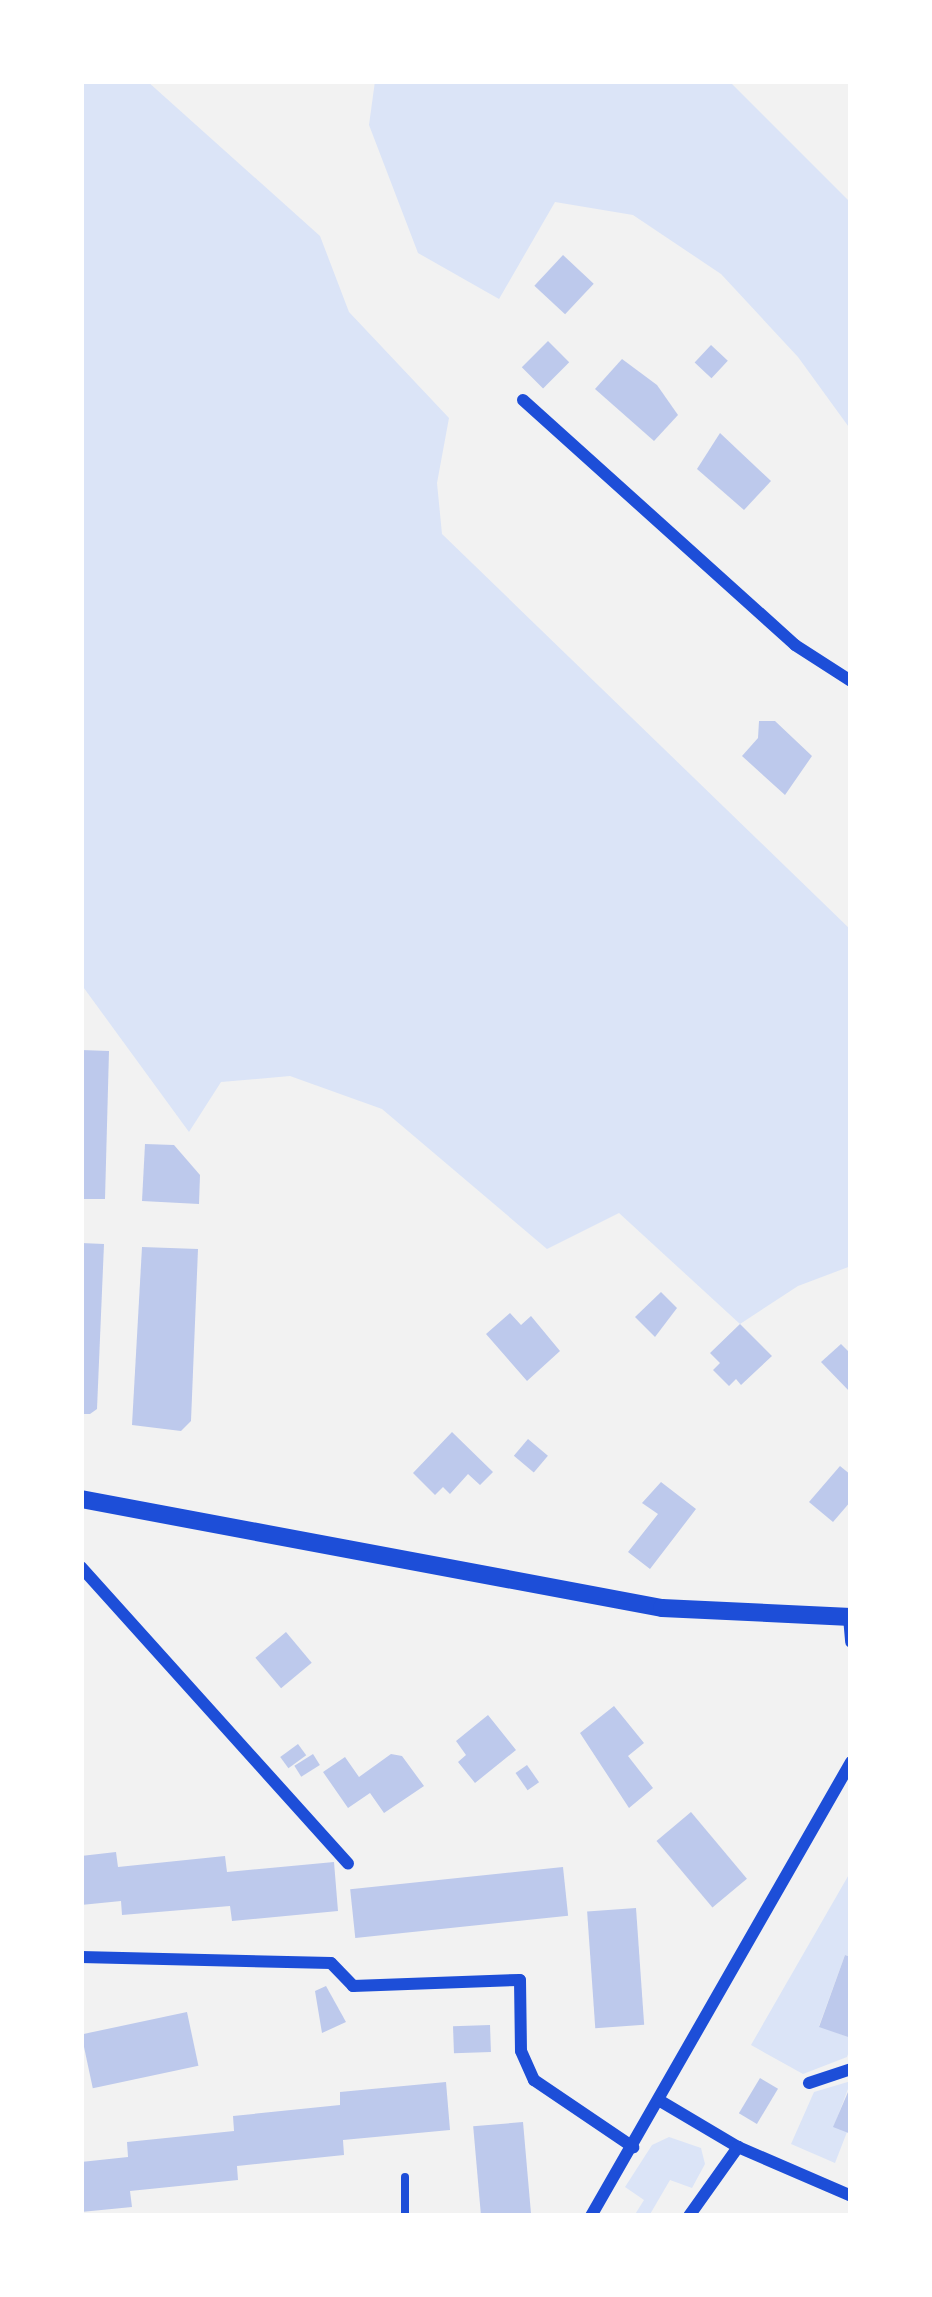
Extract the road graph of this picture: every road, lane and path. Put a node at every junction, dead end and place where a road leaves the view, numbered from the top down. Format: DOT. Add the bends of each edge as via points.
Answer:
graph roads {
  1 [pos="523,400"];
  2 [pos="851,681"];
  3 [pos="81,1499"];
  4 [pos="81,1567"];
  5 [pos="850,1617"];
  6 [pos="851,1642"];
  7 [pos="850,1771"];
  8 [pos="348,1864"];
  9 [pos="81,1957"];
  10 [pos="851,2069"];
  11 [pos="809,2083"];
  12 [pos="662,2102"];
  13 [pos="633,2147"];
  14 [pos="738,2147"];
  15 [pos="405,2177"];
  16 [pos="851,2196"];
  17 [pos="405,2216"];
  18 [pos="591,2216"];
  19 [pos="689,2216"];
  1 -- 2 [label="street" via="795,645"];
  3 -- 5 [label="street" via="662,1608"];
  4 -- 8 [label="street"];
  5 -- 6 [label="street"];
  7 -- 12 [label="street"];
  9 -- 13 [label="street" via="331,1963 353,1985 520,1980 521,2051 534,2080"];
  10 -- 11 [label="street"];
  12 -- 13 [label="street"];
  12 -- 14 [label="street"];
  13 -- 18 [label="street"];
  14 -- 16 [label="street"];
  14 -- 19 [label="street"];
  15 -- 17 [label="lane"];
}
